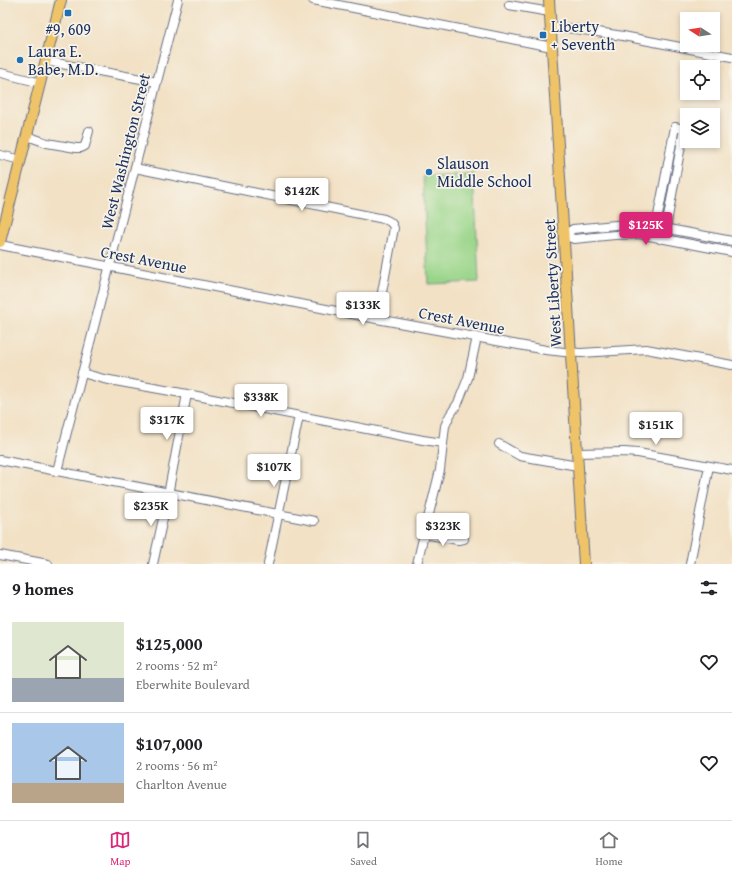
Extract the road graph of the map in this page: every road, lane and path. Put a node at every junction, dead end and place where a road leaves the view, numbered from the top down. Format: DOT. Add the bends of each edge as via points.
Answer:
graph roads {
  1 [pos="61,0"];
  2 [pos="178,0"];
  3 [pos="314,0"];
  4 [pos="549,0"];
  5 [pos="509,4"];
  6 [pos="550,12"];
  7 [pos="551,26"];
  8 [pos="552,47"];
  9 [pos="732,57"];
  10 [pos="46,61"];
  11 [pos="1,73"];
  12 [pos="157,82"];
  13 [pos="41,83"];
  14 [pos="89,131"];
  15 [pos="27,136"];
  16 [pos="0,155"];
  17 [pos="21,160"];
  18 [pos="135,168"];
  19 [pos="656,226"];
  20 [pos="666,228"];
  21 [pos="564,235"];
  22 [pos="660,239"];
  23 [pos="732,241"];
  24 [pos="0,242"];
  25 [pos="0,245"];
  26 [pos="732,252"];
  27 [pos="110,267"];
  28 [pos="377,319"];
  29 [pos="477,337"];
  30 [pos="571,352"];
  31 [pos="732,365"];
  32 [pos="82,373"];
  33 [pos="187,394"];
  34 [pos="299,416"];
  35 [pos="443,443"];
  36 [pos="499,444"];
  37 [pos="577,453"];
  38 [pos="0,460"];
  39 [pos="578,466"];
  40 [pos="709,466"];
  41 [pos="732,470"];
  42 [pos="57,471"];
  43 [pos="168,493"];
  44 [pos="278,514"];
  45 [pos="314,521"];
  46 [pos="424,534"];
  47 [pos="464,539"];
  48 [pos="0,555"];
  49 [pos="48,564"];
  50 [pos="153,564"];
  51 [pos="268,564"];
  52 [pos="417,564"];
  53 [pos="584,564"];
  54 [pos="690,564"];
  1 -- 10 [label="main road"];
  2 -- 12 [label="street, West Washington Street"];
  3 -- 8 [label="street"];
  4 -- 6 [label="main road, West Liberty Street"];
  5 -- 6 [label="street"];
  6 -- 7 [label="main road, West Liberty Street"];
  7 -- 8 [label="main road, West Liberty Street"];
  7 -- 9 [label="street" via="604,33"];
  8 -- 21 [label="main road, West Liberty Street"];
  10 -- 12 [label="street"];
  10 -- 13 [label="main road"];
  11 -- 13 [label="street"];
  12 -- 18 [label="street, West Washington Street"];
  13 -- 15 [label="main road"];
  14 -- 15 [label="street" via="85,146 81,148 47,143"];
  15 -- 17 [label="main road"];
  16 -- 17 [label="street"];
  17 -- 24 [label="main road"];
  18 -- 27 [label="street, West Washington Street"];
  18 -- 28 [label="street" via="391,222 394,228"];
  19 -- 20 [label="street"];
  19 -- 20 [label="street" via="675,127 684,129"];
  19 -- 21 [label="street" via="637,223 598,226 573,229"];
  19 -- 22 [label="street"];
  20 -- 22 [label="street"];
  20 -- 23 [label="street"];
  21 -- 22 [label="street" via="574,239 639,234"];
  21 -- 30 [label="main road, West Liberty Street"];
  22 -- 26 [label="street"];
  25 -- 27 [label="street, Crest Avenue"];
  27 -- 28 [label="street, Crest Avenue"];
  27 -- 32 [label="street, West Washington Street"];
  28 -- 29 [label="street, Crest Avenue"];
  29 -- 30 [label="street, Crest Avenue"];
  29 -- 35 [label="street" via="468,378 445,426"];
  30 -- 31 [label="street, Crest Avenue" via="646,349"];
  30 -- 37 [label="main road, West Liberty Street"];
  32 -- 33 [label="street"];
  32 -- 42 [label="street, West Washington Street"];
  33 -- 34 [label="street"];
  33 -- 43 [label="street"];
  34 -- 35 [label="street"];
  34 -- 44 [label="street"];
  35 -- 46 [label="street" via="440,470"];
  36 -- 39 [label="street" via="520,456"];
  37 -- 39 [label="main road, West Liberty Street"];
  37 -- 40 [label="street" via="638,453"];
  38 -- 42 [label="street"];
  39 -- 53 [label="main road, West Liberty Street"];
  40 -- 41 [label="street"];
  40 -- 54 [label="street"];
  42 -- 43 [label="street"];
  43 -- 44 [label="street"];
  43 -- 50 [label="street"];
  44 -- 45 [label="street"];
  44 -- 51 [label="street"];
  46 -- 47 [label="street"];
  46 -- 52 [label="street"];
  48 -- 49 [label="street"];
}
